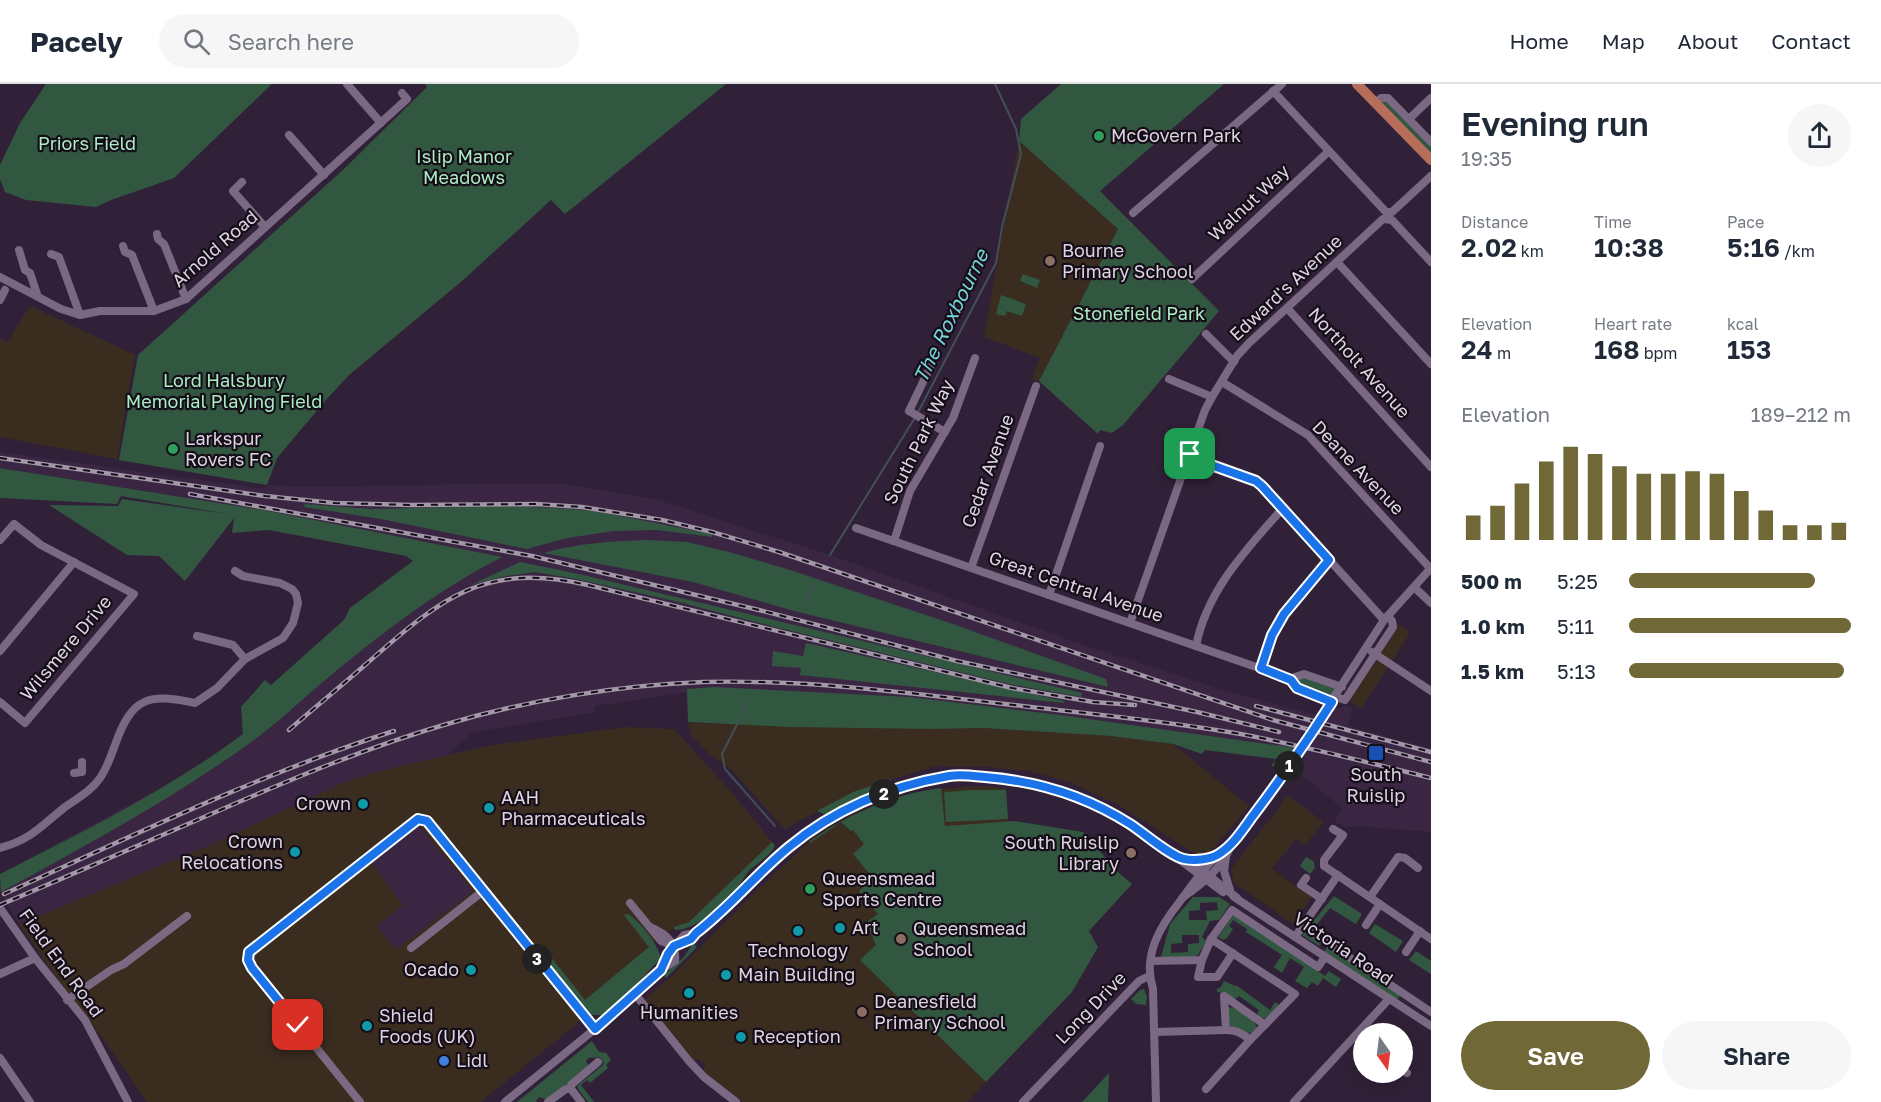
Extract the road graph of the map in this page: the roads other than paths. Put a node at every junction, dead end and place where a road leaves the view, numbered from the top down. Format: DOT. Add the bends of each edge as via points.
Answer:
graph roads {
  1 [pos="347,84"];
  2 [pos="1282,84"];
  3 [pos="1357,84"];
  4 [pos="1274,91"];
  5 [pos="402,93"];
  6 [pos="1431,98"];
  7 [pos="1375,103"];
  8 [pos="1409,119"];
  9 [pos="381,123"];
  10 [pos="289,135"];
  11 [pos="1431,142"];
  12 [pos="1329,151"];
  13 [pos="1431,160"];
  14 [pos="324,175"];
  15 [pos="1431,177"];
  16 [pos="242,182"];
  17 [pos="1133,213"];
  18 [pos="1384,215"];
  19 [pos="266,227"];
  20 [pos="157,234"];
  21 [pos="123,246"];
  22 [pos="19,250"];
  23 [pos="51,254"];
  24 [pos="1337,262"];
  25 [pos="1431,262"];
  26 [pos="0,277"];
  27 [pos="1192,279"];
  28 [pos="5,290"];
  29 [pos="39,297"];
  30 [pos="186,299"];
  31 [pos="0,300"];
  32 [pos="1287,308"];
  33 [pos="154,311"];
  34 [pos="80,315"];
  35 [pos="1206,334"];
  36 [pos="935,357"];
  37 [pos="975,358"];
  38 [pos="1234,362"];
  39 [pos="1431,364"];
  40 [pos="1169,379"];
  41 [pos="1222,382"];
  42 [pos="1036,386"];
  43 [pos="1212,397"];
  44 [pos="945,432"];
  45 [pos="1100,446"];
  46 [pos="1189,457"];
  47 [pos="1431,467"];
  48 [pos="1282,509"];
  49 [pos="0,524"];
  50 [pos="11,527"];
  51 [pos="856,528"];
  52 [pos="0,540"];
  53 [pos="894,541"];
  54 [pos="1329,560"];
  55 [pos="74,562"];
  56 [pos="971,568"];
  57 [pos="1431,568"];
  58 [pos="235,571"];
  59 [pos="1414,587"];
  60 [pos="1049,595"];
  61 [pos="1431,603"];
  62 [pos="1386,618"];
  63 [pos="1130,623"];
  64 [pos="196,636"];
  65 [pos="1196,646"];
  66 [pos="1367,648"];
  67 [pos="0,651"];
  68 [pos="1376,654"];
  69 [pos="245,659"];
  70 [pos="1261,668"];
  71 [pos="1285,677"];
  72 [pos="1342,687"];
  73 [pos="1431,690"];
  74 [pos="0,702"];
  75 [pos="1332,702"];
  76 [pos="82,762"];
  77 [pos="74,773"];
  78 [pos="1333,828"];
  79 [pos="0,848"];
  80 [pos="1229,850"];
  81 [pos="1217,856"];
  82 [pos="1181,860"];
  83 [pos="1418,868"];
  84 [pos="1338,875"];
  85 [pos="1205,876"];
  86 [pos="1306,878"];
  87 [pos="483,891"];
  88 [pos="1220,891"];
  89 [pos="1230,891"];
  90 [pos="1185,895"];
  91 [pos="1370,897"];
  92 [pos="1237,898"];
  93 [pos="1322,899"];
  94 [pos="630,903"];
  95 [pos="1380,904"];
  96 [pos="0,908"];
  97 [pos="187,916"];
  98 [pos="1366,925"];
  99 [pos="1420,931"];
  100 [pos="1313,933"];
  101 [pos="1295,937"];
  102 [pos="1211,939"];
  103 [pos="1431,939"];
  104 [pos="1326,942"];
  105 [pos="674,946"];
  106 [pos="411,948"];
  107 [pos="1406,952"];
  108 [pos="1233,953"];
  109 [pos="1321,954"];
  110 [pos="35,958"];
  111 [pos="1202,960"];
  112 [pos="1151,961"];
  113 [pos="0,974"];
  114 [pos="1149,976"];
  115 [pos="635,994"];
  116 [pos="1405,995"];
  117 [pos="1389,999"];
  118 [pos="67,1000"];
  119 [pos="1398,1005"];
  120 [pos="1431,1012"];
  121 [pos="1367,1023"];
  122 [pos="1265,1025"];
  123 [pos="1431,1026"];
  124 [pos="595,1029"];
  125 [pos="1226,1030"];
  126 [pos="1155,1032"];
  127 [pos="1353,1038"];
  128 [pos="1250,1040"];
  129 [pos="0,1058"];
  130 [pos="598,1062"];
  131 [pos="571,1089"];
  132 [pos="1206,1089"];
  133 [pos="30,1102"];
  134 [pos="128,1102"];
  135 [pos="360,1102"];
  136 [pos="505,1102"];
  137 [pos="548,1102"];
  138 [pos="581,1102"];
  139 [pos="736,1102"];
  140 [pos="1023,1102"];
  141 [pos="1156,1102"];
  142 [pos="1294,1102"];
  1 -- 9 [label="street"];
  2 -- 4 [label="street"];
  3 -- 7 [label="main road"];
  4 -- 12 [label="street"];
  4 -- 17 [label="street"];
  5 -- 9 [label="street, Arnold Road" via="407,99"];
  6 -- 8 [label="street"];
  7 -- 8 [label="street" via="1388,98"];
  7 -- 13 [label="main road"];
  8 -- 11 [label="street"];
  9 -- 14 [label="street, Arnold Road"];
  10 -- 14 [label="street"];
  12 -- 18 [label="street"];
  12 -- 27 [label="street, Walnut Way"];
  14 -- 19 [label="street, Arnold Road"];
  15 -- 18 [label="street, Edward's Avenue"];
  16 -- 19 [label="street" via="233,191"];
  18 -- 24 [label="street, Edward's Avenue"];
  18 -- 25 [label="street"];
  19 -- 30 [label="street, Arnold Road"];
  20 -- 30 [label="street"];
  21 -- 33 [label="street" via="132,255"];
  22 -- 29 [label="street"];
  23 -- 34 [label="street" via="59,257"];
  24 -- 32 [label="street, Edward's Avenue"];
  24 -- 39 [label="street"];
  26 -- 29 [label="street, Arnold Road"];
  28 -- 31 [label="street"];
  29 -- 34 [label="street, Arnold Road"];
  30 -- 33 [label="street, Arnold Road"];
  32 -- 38 [label="street, Edward's Avenue"];
  32 -- 47 [label="street, Northolt Avenue"];
  33 -- 34 [label="street, Arnold Road"];
  35 -- 38 [label="street"];
  36 -- 44 [label="street" via="909,411"];
  37 -- 44 [label="street, South Park Way"];
  38 -- 41 [label="street, Edward's Avenue"];
  40 -- 43 [label="street"];
  41 -- 43 [label="street, Edward's Avenue"];
  41 -- 57 [label="street, Deane Avenue" via="1308,435"];
  42 -- 56 [label="street, Cedar Avenue"];
  43 -- 46 [label="street, Edward's Avenue"];
  44 -- 53 [label="street, South Park Way" via="910,490"];
  45 -- 60 [label="street"];
  46 -- 48 [label="street" via="1256,481"];
  46 -- 63 [label="street, Edward's Avenue"];
  48 -- 54 [label="street"];
  48 -- 65 [label="street" via="1229,571 1211,601"];
  49 -- 50 [label="street, Wilsmere Drive"];
  50 -- 52 [label="street"];
  50 -- 55 [label="street, Wilsmere Drive"];
  51 -- 53 [label="street, Great Central Avenue"];
  53 -- 56 [label="street, Great Central Avenue"];
  54 -- 62 [label="street"];
  54 -- 70 [label="street" via="1284,614"];
  55 -- 67 [label="street"];
  55 -- 74 [label="street, Wilsmere Drive" via="134,594 25,723"];
  56 -- 60 [label="street, Great Central Avenue"];
  57 -- 59 [label="street, Long Drive"];
  58 -- 69 [label="street" via="287,585 298,603 293,623 283,638"];
  59 -- 61 [label="street"];
  59 -- 62 [label="street, Long Drive"];
  60 -- 63 [label="street, Great Central Avenue"];
  62 -- 66 [label="street, Long Drive"];
  62 -- 68 [label="street" via="1393,627"];
  63 -- 65 [label="street, Great Central Avenue"];
  64 -- 69 [label="street" via="233,645"];
  65 -- 70 [label="street, Great Central Avenue"];
  66 -- 68 [label="street"];
  66 -- 72 [label="street, Long Drive"];
  68 -- 73 [label="street"];
  68 -- 75 [label="street, Great Central Avenue" via="1345,700"];
  69 -- 79 [label="street" via="217,688 195,703 159,697 137,706 127,718 95,785 43,828"];
  70 -- 71 [label="street, Great Central Avenue"];
  71 -- 72 [label="street, Great Central Avenue" via="1304,674"];
  71 -- 75 [label="street, Great Central Avenue" via="1297,688"];
  72 -- 75 [label="street, Long Drive"];
  75 -- 80 [label="street, Long Drive"];
  76 -- 77 [label="street" via="82,772"];
  78 -- 84 [label="street" via="1343,835 1323,863"];
  80 -- 81 [label="street, Long Drive"];
  80 -- 85 [label="street, Long Drive"];
  80 -- 89 [label="street" via="1224,873"];
  81 -- 82 [label="street"];
  81 -- 85 [label="street, Long Drive"];
  82 -- 85 [label="street, Victoria Road"];
  82 -- 90 [label="street" via="1188,881"];
  82 -- 105 [label="street, Victoria Road" via="1116,816 1062,791 1024,781 951,776 879,795 833,816 788,848 696,933 684,935"];
  83 -- 91 [label="street" via="1398,857"];
  84 -- 91 [label="street"];
  84 -- 93 [label="street"];
  85 -- 88 [label="street, Victoria Road"];
  85 -- 89 [label="street, Victoria Road"];
  85 -- 90 [label="street, Long Drive"];
  86 -- 93 [label="street" via="1301,885"];
  87 -- 106 [label="street"];
  87 -- 124 [label="street"];
  87 -- 135 [label="street" via="427,821 418,819 249,952 252,968"];
  88 -- 90 [label="street"];
  88 -- 92 [label="street, Victoria Road"];
  89 -- 92 [label="street, Victoria Road"];
  90 -- 112 [label="street, Long Drive" via="1162,924"];
  91 -- 95 [label="street"];
  92 -- 101 [label="street, Victoria Road"];
  93 -- 101 [label="street"];
  94 -- 105 [label="street" via="650,927 666,934"];
  95 -- 98 [label="street"];
  95 -- 99 [label="street"];
  96 -- 110 [label="street, Field End Road"];
  97 -- 118 [label="street" via="124,964"];
  99 -- 103 [label="street"];
  99 -- 107 [label="street"];
  100 -- 104 [label="street"];
  101 -- 109 [label="street, Victoria Road"];
  102 -- 108 [label="street"];
  102 -- 109 [label="street" via="1232,910 1318,967"];
  102 -- 111 [label="street"];
  104 -- 109 [label="street"];
  104 -- 116 [label="street"];
  105 -- 115 [label="street" via="661,970"];
  108 -- 111 [label="street" via="1217,977 1198,977"];
  108 -- 122 [label="street" via="1295,994"];
  109 -- 117 [label="street, Victoria Road"];
  110 -- 113 [label="street"];
  110 -- 118 [label="street, Field End Road"];
  111 -- 112 [label="street"];
  112 -- 114 [label="street, Long Drive"];
  114 -- 126 [label="street"];
  114 -- 140 [label="street, Long Drive" via="1139,981"];
  115 -- 124 [label="street"];
  115 -- 139 [label="street" via="689,1061"];
  116 -- 119 [label="street"];
  116 -- 120 [label="street"];
  117 -- 119 [label="street, Victoria Road"];
  117 -- 121 [label="street"];
  118 -- 134 [label="street, Field End Road" via="85,1020"];
  119 -- 123 [label="street, Victoria Road"];
  122 -- 125 [label="street" via="1224,996"];
  122 -- 128 [label="street"];
  124 -- 136 [label="street"];
  125 -- 126 [label="street"];
  125 -- 128 [label="street" via="1234,1030"];
  126 -- 141 [label="street"];
  127 -- 142 [label="street"];
  128 -- 132 [label="street"];
  129 -- 133 [label="street"];
  130 -- 131 [label="street"];
  131 -- 137 [label="street"];
  131 -- 138 [label="street"];
}
